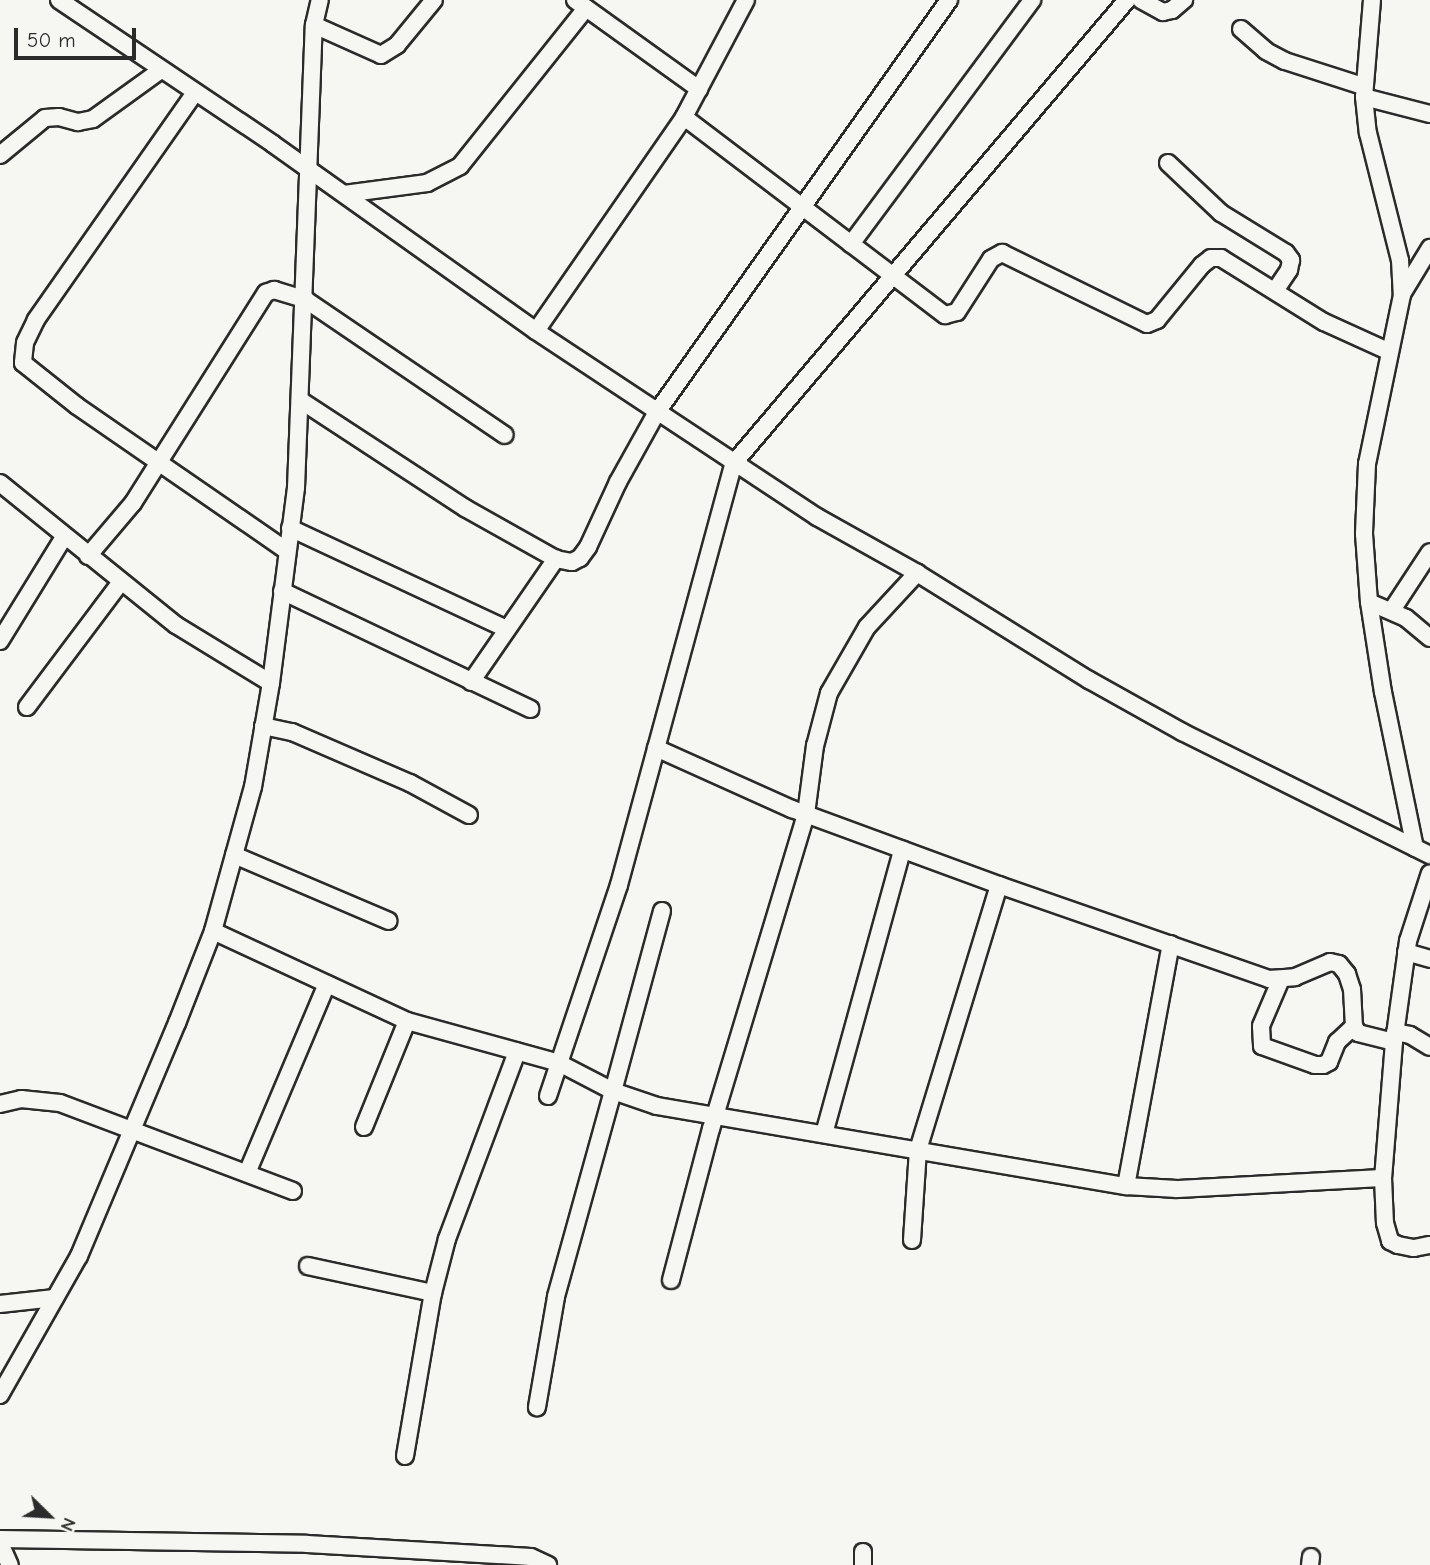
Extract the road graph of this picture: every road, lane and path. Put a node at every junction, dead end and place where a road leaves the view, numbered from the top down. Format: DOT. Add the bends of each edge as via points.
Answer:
graph roads {
  1 [pos="59,0"];
  2 [pos="320,0"];
  3 [pos="434,0"];
  4 [pos="746,0"];
  5 [pos="949,0"];
  6 [pos="1032,0"];
  7 [pos="1127,0"];
  8 [pos="1141,0"];
  9 [pos="1184,0"];
  10 [pos="1372,0"];
  11 [pos="580,4"];
  12 [pos="314,25"];
  13 [pos="1241,29"];
  14 [pos="161,71"];
  15 [pos="699,89"];
  16 [pos="1363,91"];
  17 [pos="194,94"];
  18 [pos="1430,114"];
  19 [pos="684,117"];
  20 [pos="0,155"];
  21 [pos="1168,163"];
  22 [pos="308,169"];
  23 [pos="344,194"];
  24 [pos="802,208"];
  25 [pos="851,244"];
  26 [pos="1430,248"];
  27 [pos="892,276"];
  28 [pos="1275,291"];
  29 [pos="1402,295"];
  30 [pos="306,300"];
  31 [pos="536,331"];
  32 [pos="1390,352"];
  33 [pos="300,400"];
  34 [pos="657,412"];
  35 [pos="505,435"];
  36 [pos="159,463"];
  37 [pos="734,463"];
  38 [pos="0,483"];
  39 [pos="290,528"];
  40 [pos="64,537"];
  41 [pos="287,551"];
  42 [pos="1430,552"];
  43 [pos="88,556"];
  44 [pos="556,559"];
  45 [pos="917,573"];
  46 [pos="121,582"];
  47 [pos="282,591"];
  48 [pos="1369,602"];
  49 [pos="1392,610"];
  50 [pos="507,629"];
  51 [pos="1430,638"];
  52 [pos="0,640"];
  53 [pos="271,682"];
  54 [pos="471,682"];
  55 [pos="27,707"];
  56 [pos="530,709"];
  57 [pos="263,726"];
  58 [pos="656,748"];
  59 [pos="806,814"];
  60 [pos="469,816"];
  61 [pos="902,850"];
  62 [pos="1422,851"];
  63 [pos="234,855"];
  64 [pos="1430,873"];
  65 [pos="999,885"];
  66 [pos="663,911"];
  67 [pos="388,921"];
  68 [pos="213,931"];
  69 [pos="1171,944"];
  70 [pos="1406,952"];
  71 [pos="1430,958"];
  72 [pos="1281,979"];
  73 [pos="327,984"];
  74 [pos="407,1021"];
  75 [pos="1354,1026"];
  76 [pos="1394,1037"];
  77 [pos="1430,1048"];
  78 [pos="517,1052"];
  79 [pos="559,1063"];
  80 [pos="613,1091"];
  81 [pos="548,1096"];
  82 [pos="0,1104"];
  83 [pos="715,1116"];
  84 [pos="364,1127"];
  85 [pos="131,1131"];
  86 [pos="824,1134"];
  87 [pos="918,1150"];
  88 [pos="247,1173"];
  89 [pos="1383,1178"];
  90 [pos="1126,1186"];
  91 [pos="293,1191"];
  92 [pos="912,1240"];
  93 [pos="1430,1245"];
  94 [pos="308,1266"];
  95 [pos="671,1280"];
  96 [pos="433,1293"];
  97 [pos="55,1298"];
  98 [pos="0,1304"];
  99 [pos="0,1395"];
  100 [pos="537,1407"];
  101 [pos="405,1456"];
  102 [pos="0,1541"];
  103 [pos="10,1565"];
  104 [pos="548,1565"];
  1 -- 14 [label="street"];
  2 -- 12 [label="street"];
  3 -- 12 [label="street" via="397,45 381,55"];
  4 -- 15 [label="street"];
  5 -- 24 [label="street"];
  6 -- 25 [label="street"];
  7 -- 27 [label="street"];
  8 -- 9 [label="street" via="1163,12"];
  10 -- 16 [label="street"];
  11 -- 15 [label="street"];
  11 -- 23 [label="street" via="460,166 427,183"];
  12 -- 22 [label="street"];
  13 -- 16 [label="street" via="1285,61"];
  14 -- 17 [label="street"];
  14 -- 20 [label="street" via="93,119 45,118"];
  15 -- 19 [label="street"];
  16 -- 18 [label="street"];
  16 -- 29 [label="street" via="1368,133 1400,260"];
  17 -- 22 [label="street"];
  17 -- 36 [label="street" via="36,320 22,352 29,370"];
  19 -- 24 [label="street"];
  19 -- 31 [label="street"];
  21 -- 28 [label="street" via="1221,213 1286,253 1291,260 1289,270"];
  22 -- 23 [label="street"];
  22 -- 30 [label="street"];
  23 -- 31 [label="street"];
  24 -- 25 [label="street"];
  24 -- 34 [label="street"];
  25 -- 27 [label="street"];
  26 -- 29 [label="street"];
  27 -- 28 [label="street" via="951,316 991,259 1002,253 1147,324 1157,320 1211,258 1235,265"];
  27 -- 37 [label="street"];
  28 -- 32 [label="street" via="1324,322"];
  29 -- 32 [label="street"];
  30 -- 33 [label="street"];
  30 -- 35 [label="street"];
  30 -- 36 [label="street" via="282,290 266,293"];
  31 -- 34 [label="street"];
  32 -- 48 [label="street" via="1363,499"];
  33 -- 39 [label="street"];
  33 -- 44 [label="street" via="417,479"];
  34 -- 37 [label="street"];
  34 -- 44 [label="street" via="588,547 572,562"];
  36 -- 41 [label="street"];
  36 -- 43 [label="street" via="133,503"];
  37 -- 45 [label="street" via="817,517"];
  37 -- 58 [label="street"];
  38 -- 40 [label="street"];
  39 -- 41 [label="street"];
  39 -- 50 [label="street"];
  40 -- 43 [label="street"];
  40 -- 52 [label="street"];
  41 -- 47 [label="street"];
  42 -- 49 [label="street"];
  43 -- 46 [label="street"];
  44 -- 50 [label="street"];
  45 -- 59 [label="street" via="867,627 829,693 815,746"];
  45 -- 62 [label="street" via="1182,732"];
  46 -- 53 [label="street" via="176,625"];
  46 -- 55 [label="street"];
  47 -- 53 [label="street"];
  47 -- 54 [label="street"];
  48 -- 49 [label="street"];
  48 -- 62 [label="street" via="1383,692"];
  49 -- 51 [label="street"];
  50 -- 54 [label="street"];
  53 -- 57 [label="street"];
  54 -- 56 [label="street"];
  57 -- 60 [label="street" via="292,732 410,783"];
  57 -- 63 [label="street" via="253,788"];
  58 -- 59 [label="street"];
  58 -- 79 [label="street" via="619,885"];
  59 -- 61 [label="street"];
  59 -- 83 [label="street"];
  61 -- 65 [label="street"];
  61 -- 86 [label="street"];
  63 -- 67 [label="street"];
  63 -- 68 [label="street"];
  64 -- 70 [label="street"];
  65 -- 69 [label="street"];
  65 -- 87 [label="street"];
  66 -- 80 [label="street"];
  68 -- 73 [label="street"];
  68 -- 85 [label="street"];
  69 -- 72 [label="street" via="1269,979"];
  69 -- 90 [label="street"];
  70 -- 71 [label="street"];
  70 -- 76 [label="street"];
  72 -- 75 [label="street" via="1331,962 1339,964 1352,989"];
  72 -- 75 [label="street" via="1261,1026 1262,1046 1323,1065 1329,1062 1336,1042"];
  73 -- 74 [label="street"];
  73 -- 88 [label="street"];
  74 -- 78 [label="street"];
  74 -- 84 [label="street"];
  75 -- 76 [label="street" via="1367,1037"];
  76 -- 77 [label="street" via="1410,1035"];
  76 -- 89 [label="street"];
  78 -- 79 [label="street"];
  78 -- 96 [label="street" via="447,1239"];
  79 -- 80 [label="street"];
  79 -- 81 [label="street"];
  80 -- 83 [label="street" via="657,1106"];
  80 -- 100 [label="street" via="556,1297"];
  82 -- 85 [label="street" via="21,1099 60,1103"];
  83 -- 86 [label="street"];
  83 -- 95 [label="street"];
  85 -- 88 [label="street"];
  85 -- 97 [label="street" via="79,1256"];
  86 -- 87 [label="street"];
  87 -- 90 [label="street"];
  87 -- 92 [label="street"];
  88 -- 91 [label="street"];
  89 -- 90 [label="street" via="1177,1189"];
  89 -- 93 [label="street" via="1390,1241 1414,1248"];
  94 -- 96 [label="street"];
  96 -- 101 [label="street"];
  97 -- 98 [label="street"];
  97 -- 99 [label="street"];
  102 -- 103 [label="street"];
  102 -- 104 [label="street" via="307,1544 531,1557"];
}
